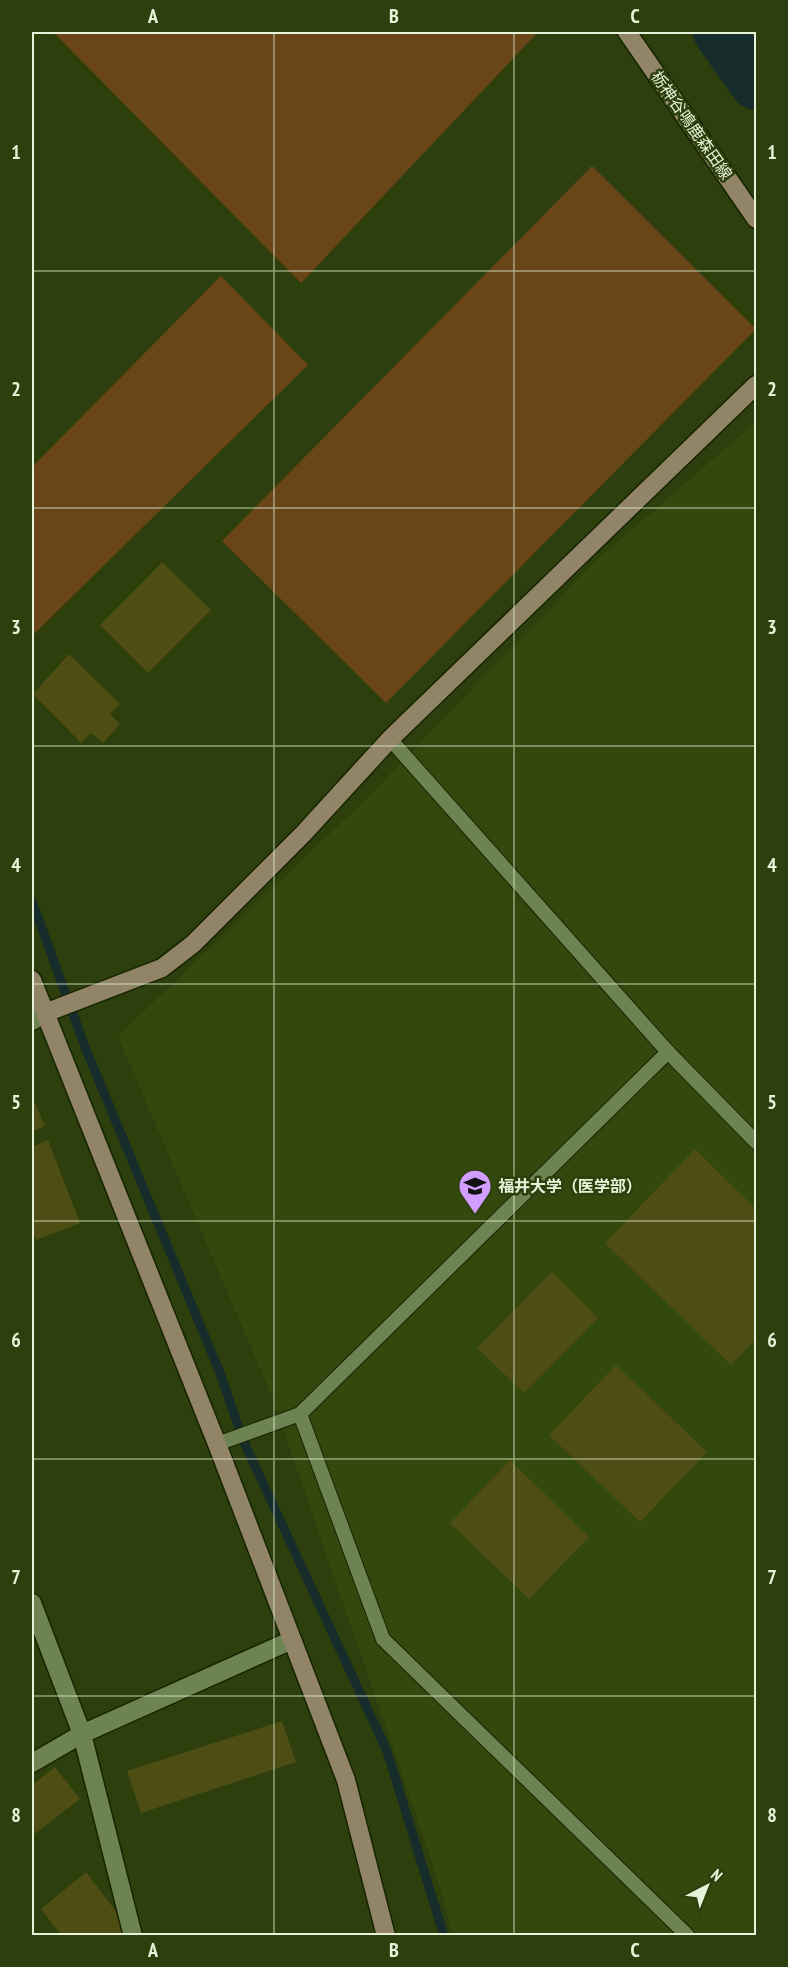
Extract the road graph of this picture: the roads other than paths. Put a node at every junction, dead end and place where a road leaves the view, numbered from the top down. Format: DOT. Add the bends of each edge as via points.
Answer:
graph roads {
  1 [pos="627,32"];
  2 [pos="756,219"];
  3 [pos="756,385"];
  4 [pos="390,739"];
  5 [pos="32,980"];
  6 [pos="38,1017"];
  7 [pos="668,1052"];
  8 [pos="756,1142"];
  9 [pos="300,1414"];
  10 [pos="217,1444"];
  11 [pos="32,1603"];
  12 [pos="292,1640"];
  13 [pos="82,1734"];
  14 [pos="32,1763"];
  15 [pos="133,1935"];
  16 [pos="386,1935"];
  17 [pos="688,1935"];
  1 -- 2 [label="street, 栃神谷鳴鹿森田線"];
  3 -- 4 [label="street"];
  4 -- 6 [label="street" via="303,834 193,944 162,968"];
  4 -- 7 [label="lane"];
  5 -- 6 [label="street"];
  6 -- 10 [label="street"];
  7 -- 8 [label="lane"];
  7 -- 9 [label="lane"];
  9 -- 10 [label="lane"];
  9 -- 17 [label="lane" via="383,1639"];
  10 -- 12 [label="street"];
  11 -- 13 [label="street"];
  12 -- 13 [label="street"];
  12 -- 16 [label="street" via="346,1780"];
  13 -- 14 [label="street"];
  13 -- 15 [label="street"];
}
